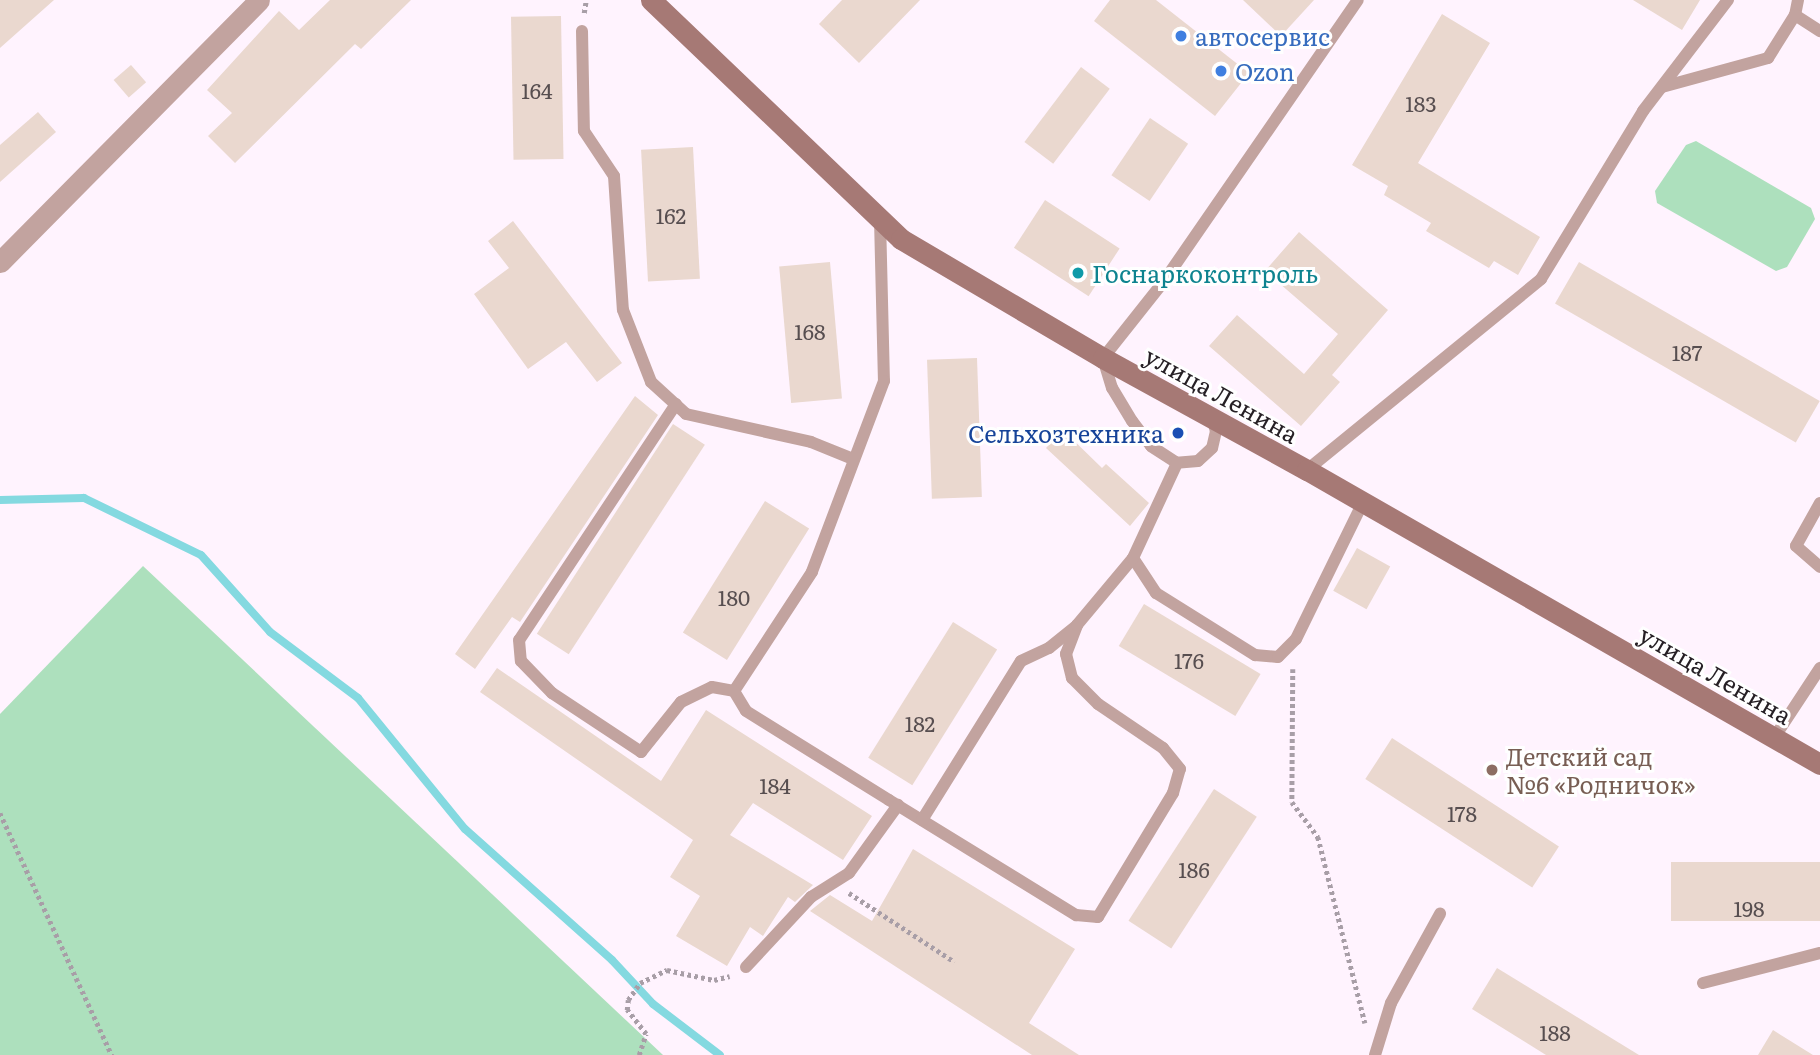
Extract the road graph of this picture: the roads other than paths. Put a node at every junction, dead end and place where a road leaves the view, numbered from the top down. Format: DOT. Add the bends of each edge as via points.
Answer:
graph roads {
  1 [pos="259,0"];
  2 [pos="651,0"];
  3 [pos="1358,0"];
  4 [pos="1728,0"];
  5 [pos="1798,0"];
  6 [pos="1795,15"];
  7 [pos="582,31"];
  8 [pos="1820,31"];
  9 [pos="1661,88"];
  10 [pos="880,218"];
  11 [pos="0,262"];
  12 [pos="1102,358"];
  13 [pos="676,404"];
  14 [pos="1212,418"];
  15 [pos="853,459"];
  16 [pos="1177,464"];
  17 [pos="1307,470"];
  18 [pos="1363,502"];
  19 [pos="1820,503"];
  20 [pos="1133,558"];
  21 [pos="1820,567"];
  22 [pos="1077,625"];
  23 [pos="1820,668"];
  24 [pos="734,691"];
  25 [pos="1774,738"];
  26 [pos="1820,764"];
  27 [pos="898,805"];
  28 [pos="922,820"];
  29 [pos="1440,914"];
  30 [pos="1820,953"];
  31 [pos="746,967"];
  32 [pos="1703,983"];
  33 [pos="1375,1055"];
  1 -- 11 [label="street"];
  2 -- 10 [label="street, улица Ленина"];
  3 -- 12 [label="lane" via="1164,281"];
  4 -- 9 [label="lane"];
  5 -- 6 [label="lane"];
  6 -- 8 [label="lane"];
  6 -- 9 [label="lane" via="1768,58"];
  7 -- 13 [label="lane" via="584,131 614,176 623,310 651,382"];
  9 -- 17 [label="lane" via="1541,279"];
  10 -- 12 [label="street, улица Ленина" via="901,239"];
  10 -- 15 [label="lane" via="884,381"];
  12 -- 14 [label="street, улица Ленина"];
  12 -- 16 [label="lane" via="1112,388 1132,421 1151,446"];
  13 -- 15 [label="lane" via="686,414 811,442"];
  13 -- 24 [label="lane" via="519,640 520,661 552,693 641,751 681,702 712,687"];
  14 -- 16 [label="lane" via="1216,431 1212,448 1198,461"];
  14 -- 17 [label="street, улица Ленина"];
  15 -- 24 [label="lane" via="812,572"];
  16 -- 20 [label="lane"];
  17 -- 18 [label="street, улица Ленина"];
  18 -- 20 [label="lane" via="1296,639 1278,657 1255,655 1156,593"];
  18 -- 25 [label="street, улица Ленина"];
  19 -- 21 [label="lane" via="1796,545"];
  20 -- 22 [label="lane"];
  22 -- 28 [label="lane" via="1049,648 1021,661"];
  22 -- 28 [label="lane" via="1066,654 1072,678 1098,704 1163,748 1180,769 1172,793 1098,917 1076,915"];
  23 -- 25 [label="lane"];
  24 -- 27 [label="lane" via="746,711"];
  25 -- 26 [label="street, улица Ленина"];
  27 -- 28 [label="lane"];
  27 -- 31 [label="lane" via="849,873 811,897"];
  29 -- 33 [label="lane" via="1391,1003"];
  30 -- 32 [label="lane"];
}
